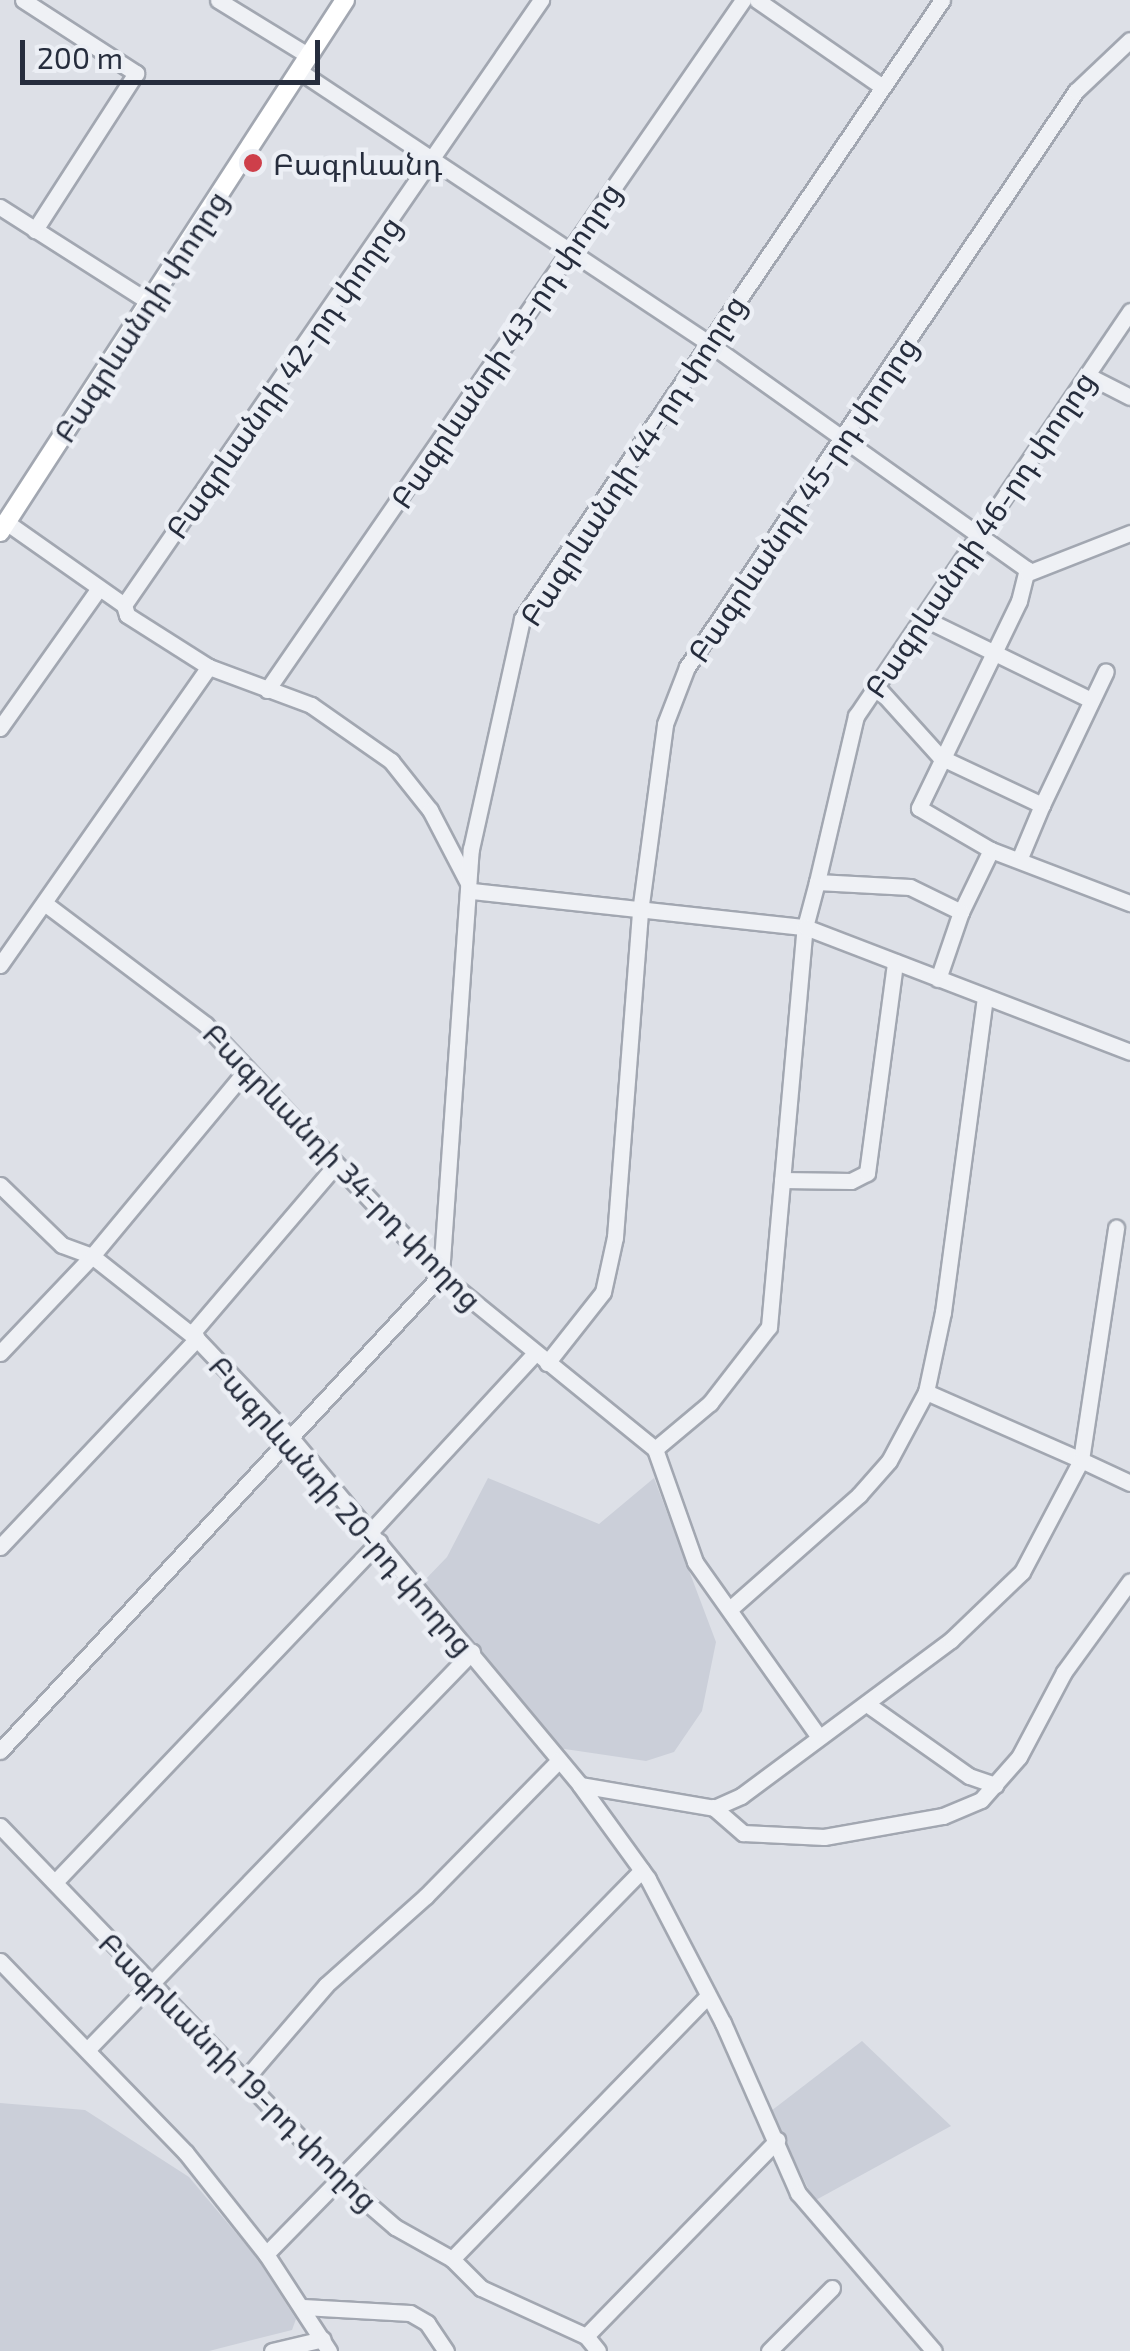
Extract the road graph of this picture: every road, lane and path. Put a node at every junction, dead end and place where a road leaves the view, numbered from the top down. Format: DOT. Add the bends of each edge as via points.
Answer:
graph roads {
  1 [pos="23,0"];
  2 [pos="218,0"];
  3 [pos="344,0"];
  4 [pos="541,0"];
  5 [pos="743,0"];
  6 [pos="757,0"];
  7 [pos="942,0"];
  8 [pos="1130,40"];
  9 [pos="304,64"];
  10 [pos="881,86"];
  11 [pos="433,159"];
  12 [pos="0,207"];
  13 [pos="35,230"];
  14 [pos="568,252"];
  15 [pos="149,302"];
  16 [pos="1130,310"];
  17 [pos="707,342"];
  18 [pos="1087,376"];
  19 [pos="1130,396"];
  20 [pos="844,436"];
  21 [pos="3,527"];
  22 [pos="977,533"];
  23 [pos="1130,534"];
  24 [pos="1028,573"];
  25 [pos="99,588"];
  26 [pos="124,604"];
  27 [pos="922,618"];
  28 [pos="991,656"];
  29 [pos="209,666"];
  30 [pos="1106,672"];
  31 [pos="876,687"];
  32 [pos="266,690"];
  33 [pos="1091,700"];
  34 [pos="0,728"];
  35 [pos="940,757"];
  36 [pos="1042,805"];
  37 [pos="991,850"];
  38 [pos="1019,860"];
  39 [pos="817,882"];
  40 [pos="472,891"];
  41 [pos="1130,903"];
  42 [pos="48,905"];
  43 [pos="640,912"];
  44 [pos="961,912"];
  45 [pos="805,928"];
  46 [pos="895,962"];
  47 [pos="0,964"];
  48 [pos="938,978"];
  49 [pos="985,996"];
  50 [pos="1130,1052"];
  51 [pos="247,1069"];
  52 [pos="336,1165"];
  53 [pos="782,1180"];
  54 [pos="0,1185"];
  55 [pos="1116,1228"];
  56 [pos="92,1256"];
  57 [pos="441,1275"];
  58 [pos="196,1340"];
  59 [pos="0,1353"];
  60 [pos="541,1358"];
  61 [pos="926,1392"];
  62 [pos="292,1440"];
  63 [pos="654,1449"];
  64 [pos="1082,1460"];
  65 [pos="1130,1483"];
  66 [pos="374,1537"];
  67 [pos="0,1547"];
  68 [pos="1130,1580"];
  69 [pos="732,1608"];
  70 [pos="472,1652"];
  71 [pos="867,1704"];
  72 [pos="819,1737"];
  73 [pos="0,1751"];
  74 [pos="559,1760"];
  75 [pos="994,1784"];
  76 [pos="580,1785"];
  77 [pos="713,1807"];
  78 [pos="0,1826"];
  79 [pos="642,1870"];
  80 [pos="55,1882"];
  81 [pos="0,1960"];
  82 [pos="150,1984"];
  83 [pos="708,1996"];
  84 [pos="88,2050"];
  85 [pos="247,2077"];
  86 [pos="777,2140"];
  87 [pos="343,2182"];
  88 [pos="266,2254"];
  89 [pos="452,2259"];
  90 [pos="832,2288"];
  91 [pos="303,2307"];
  92 [pos="586,2336"];
  93 [pos="326,2345"];
  94 [pos="272,2351"];
  95 [pos="446,2351"];
  96 [pos="598,2351"];
  97 [pos="770,2351"];
  98 [pos="934,2351"];
  1 -- 13 [label="street" via="136,72"];
  2 -- 9 [label="street"];
  3 -- 9 [label="main road, Բագրևանդի փողոց"];
  4 -- 11 [label="street, Բագրևանդի 42-րդ փողոց"];
  5 -- 14 [label="street, Բագրևանդի 43-րդ փողոց"];
  6 -- 10 [label="street"];
  7 -- 10 [label="street, Բագրևանդի 44-րդ փողոց"];
  8 -- 20 [label="street, Բագրևանդի 45-րդ փողոց" via="1076,91"];
  9 -- 11 [label="street"];
  9 -- 15 [label="main road, Բագրևանդի փողոց"];
  10 -- 17 [label="street, Բագրևանդի 44-րդ փողոց"];
  11 -- 14 [label="street"];
  11 -- 26 [label="street, Բագրևանդի 42-րդ փողոց"];
  12 -- 13 [label="street"];
  13 -- 15 [label="street"];
  14 -- 17 [label="street"];
  14 -- 32 [label="street, Բագրևանդի 43-րդ փողոց"];
  15 -- 21 [label="main road, Բագրևանդի փողոց"];
  16 -- 18 [label="street, Բագրևանդի 46-րդ փողոց"];
  17 -- 20 [label="street"];
  17 -- 40 [label="street, Բագրևանդի 44-րդ փողոց" via="522,620 471,849"];
  18 -- 19 [label="street"];
  18 -- 22 [label="street, Բագրևանդի 46-րդ փողոց"];
  20 -- 22 [label="street"];
  20 -- 43 [label="street, Բագրևանդի 45-րդ փողոց" via="687,667 666,724"];
  21 -- 25 [label="street"];
  22 -- 24 [label="street"];
  22 -- 27 [label="street, Բագրևանդի 46-րդ փողոց"];
  23 -- 24 [label="street"];
  24 -- 28 [label="street"];
  25 -- 26 [label="street"];
  25 -- 34 [label="street"];
  26 -- 29 [label="street" via="127,615"];
  27 -- 28 [label="street"];
  27 -- 31 [label="street, Բագրևանդի 46-րդ փողոց"];
  28 -- 33 [label="street"];
  28 -- 35 [label="street"];
  29 -- 32 [label="street"];
  29 -- 42 [label="street"];
  30 -- 33 [label="street"];
  31 -- 35 [label="street"];
  31 -- 39 [label="street, Բագրևանդի 46-րդ փողոց" via="856,716"];
  32 -- 40 [label="street" via="311,705 391,761 430,810"];
  33 -- 36 [label="street"];
  35 -- 36 [label="street"];
  35 -- 37 [label="street" via="919,808"];
  36 -- 38 [label="street"];
  37 -- 38 [label="street"];
  37 -- 44 [label="street"];
  38 -- 41 [label="street"];
  39 -- 44 [label="street" via="910,887"];
  39 -- 45 [label="street, Բագրևանդի 46-րդ փողոց"];
  40 -- 43 [label="street"];
  40 -- 57 [label="street, Բագրևանդի 44-րդ փողոց"];
  42 -- 47 [label="street"];
  42 -- 51 [label="street, Բագրևանդի 34-րդ փողոց" via="160,986"];
  43 -- 45 [label="street"];
  43 -- 60 [label="street, Բագրևանդի 45-րդ փողոց" via="615,1238 603,1292"];
  44 -- 48 [label="street"];
  45 -- 46 [label="street"];
  45 -- 53 [label="street"];
  46 -- 48 [label="street"];
  46 -- 53 [label="street" via="867,1173 851,1181"];
  48 -- 49 [label="street"];
  49 -- 50 [label="street"];
  49 -- 61 [label="street" via="943,1312"];
  51 -- 52 [label="street, Բագրևանդի 34-րդ փողոց"];
  51 -- 56 [label="street"];
  52 -- 57 [label="street, Բագրևանդի 34-րդ փողոց"];
  52 -- 58 [label="street" via="194,1331"];
  53 -- 63 [label="street" via="763,1341 710,1403"];
  54 -- 56 [label="street, Բագրևանդի 20-րդ փողոց" via="62,1245"];
  55 -- 64 [label="street"];
  56 -- 58 [label="street, Բագրևանդի 20-րդ փողոց"];
  56 -- 59 [label="street"];
  57 -- 60 [label="street, Բագրևանդի 34-րդ փողոց"];
  57 -- 62 [label="street"];
  58 -- 62 [label="street, Բագրևանդի 20-րդ փողոց"];
  58 -- 67 [label="street"];
  60 -- 63 [label="street, Բագրևանդի 34-րդ փողոց"];
  60 -- 66 [label="street, Բագրևանդի 45-րդ փողոց"];
  61 -- 64 [label="street"];
  61 -- 69 [label="street" via="889,1460 859,1495"];
  62 -- 66 [label="street, Բագրևանդի 20-րդ փողոց"];
  62 -- 73 [label="street"];
  63 -- 69 [label="street" via="695,1562"];
  64 -- 65 [label="street"];
  64 -- 71 [label="street" via="1022,1572 951,1640"];
  66 -- 70 [label="street, Բագրևանդի 20-րդ փողոց"];
  66 -- 80 [label="street, Բագրևանդի 45-րդ փողոց"];
  68 -- 75 [label="street" via="1064,1672 1019,1757"];
  69 -- 72 [label="street"];
  70 -- 74 [label="street, Բագրևանդի 20-րդ փողոց"];
  70 -- 82 [label="street"];
  71 -- 72 [label="street"];
  71 -- 75 [label="street" via="969,1776"];
  72 -- 77 [label="street" via="741,1796"];
  74 -- 76 [label="street, Բագրևանդի 20-րդ փողոց"];
  74 -- 85 [label="street" via="426,1896 326,1985"];
  75 -- 77 [label="street" via="981,1800 943,1816 824,1837 743,1834"];
  76 -- 77 [label="street"];
  76 -- 79 [label="street, Բագրևանդի 20-րդ փողոց"];
  78 -- 80 [label="street, Բագրևանդի 19-րդ փողոց"];
  79 -- 83 [label="street, Բագրևանդի 20-րդ փողոց"];
  79 -- 87 [label="street"];
  80 -- 82 [label="street, Բագրևանդի 19-րդ փողոց"];
  81 -- 84 [label="street"];
  82 -- 84 [label="street"];
  82 -- 85 [label="street, Բագրևանդի 19-րդ փողոց"];
  83 -- 86 [label="street, Բագրևանդի 20-րդ փողոց"];
  83 -- 89 [label="street"];
  84 -- 88 [label="street" via="186,2153"];
  85 -- 87 [label="street, Բագրևանդի 19-րդ փողոց"];
  86 -- 92 [label="street"];
  86 -- 98 [label="street, Բագրևանդի 20-րդ փողոց" via="810,2209"];
  87 -- 88 [label="street"];
  87 -- 89 [label="street, Բագրևանդի 19-րդ փողոց" via="395,2228"];
  88 -- 91 [label="street"];
  89 -- 92 [label="street, Բագրևանդի 19-րդ փողոց" via="481,2288"];
  90 -- 97 [label="street"];
  91 -- 93 [label="street"];
  91 -- 95 [label="street" via="410,2313 427,2323"];
  92 -- 96 [label="street, Բագրևանդի 19-րդ փողոց"];
  93 -- 94 [label="street"];
}
